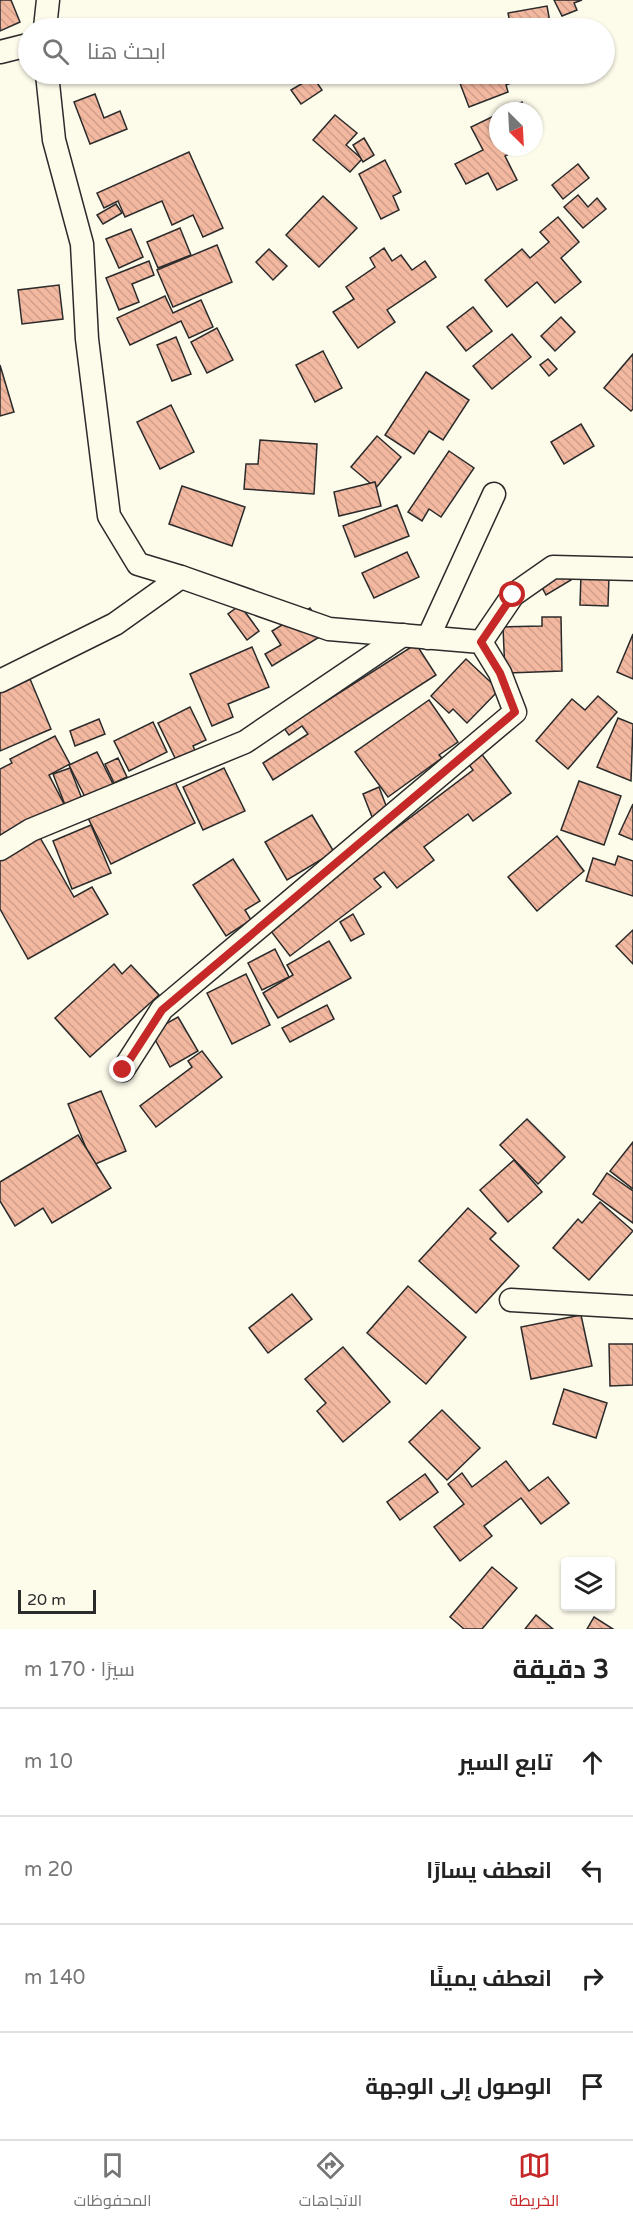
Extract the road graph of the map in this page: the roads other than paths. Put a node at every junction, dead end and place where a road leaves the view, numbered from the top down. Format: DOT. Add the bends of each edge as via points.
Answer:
graph roads {
  1 [pos="48,0"];
  2 [pos="46,18"];
  3 [pos="18,48"];
  4 [pos="0,52"];
  5 [pos="48,84"];
  6 [pos="494,494"];
  7 [pos="633,569"];
  8 [pos="181,577"];
  9 [pos="403,635"];
  10 [pos="428,638"];
  11 [pos="481,642"];
  12 [pos="0,681"];
  13 [pos="0,849"];
  14 [pos="123,1070"];
  15 [pos="511,1300"];
  16 [pos="633,1307"];
  1 -- 2 [label="street"];
  3 -- 4 [label="street"];
  5 -- 8 [label="street" via="54,140 82,244 87,339 109,516 138,564"];
  6 -- 10 [label="street"];
  7 -- 11 [label="street" via="553,567 513,595"];
  8 -- 9 [label="street" via="329,629"];
  8 -- 12 [label="street" via="115,624"];
  9 -- 10 [label="street"];
  9 -- 13 [label="street" via="245,742 31,830"];
  10 -- 11 [label="street"];
  11 -- 14 [label="street" via="500,673 515,712 162,1010"];
  15 -- 16 [label="street"];
}
